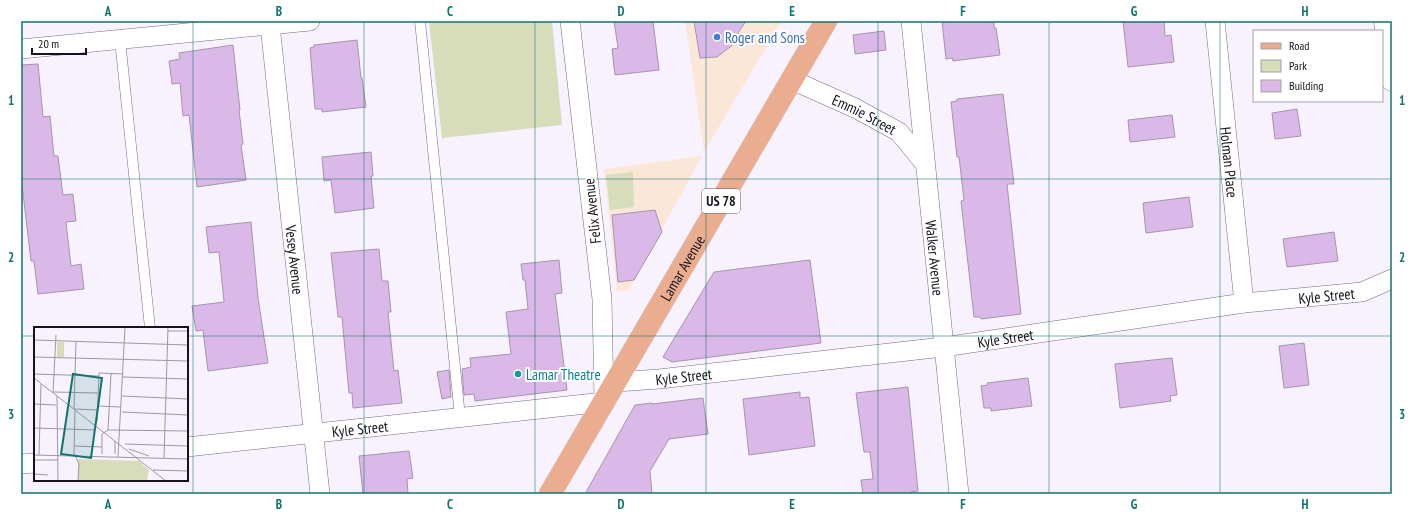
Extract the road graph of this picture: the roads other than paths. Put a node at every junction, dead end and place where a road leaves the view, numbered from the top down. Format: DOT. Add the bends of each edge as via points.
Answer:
graph roads {
  1 [pos="310,21"];
  2 [pos="420,21"];
  3 [pos="570,21"];
  4 [pos="826,21"];
  5 [pos="911,21"];
  6 [pos="1215,21"];
  7 [pos="1385,21"];
  8 [pos="270,25"];
  9 [pos="120,40"];
  10 [pos="21,49"];
  11 [pos="792,80"];
  12 [pos="1392,80"];
  13 [pos="925,164"];
  14 [pos="1392,279"];
  15 [pos="1244,303"];
  16 [pos="150,327"];
  17 [pos="943,347"];
  18 [pos="616,382"];
  19 [pos="604,402"];
  20 [pos="460,417"];
  21 [pos="314,433"];
  22 [pos="188,446"];
  23 [pos="34,463"];
  24 [pos="21,464"];
  25 [pos="320,494"];
  26 [pos="550,494"];
  27 [pos="959,494"];
  1 -- 8 [label="street"];
  2 -- 20 [label="lane"];
  3 -- 19 [label="street, Felix Avenue" via="602,299"];
  4 -- 11 [label="main road, Lamar Avenue / US 78"];
  5 -- 13 [label="street, Walker Avenue"];
  6 -- 15 [label="street, Holman Place"];
  7 -- 12 [label="main road"];
  8 -- 9 [label="street"];
  8 -- 21 [label="street, Vesey Avenue"];
  9 -- 10 [label="street"];
  9 -- 16 [label="lane"];
  11 -- 13 [label="street, Emmie Street" via="855,108 898,132"];
  11 -- 18 [label="main road, Lamar Avenue / US 78"];
  13 -- 17 [label="street, Walker Avenue"];
  14 -- 15 [label="street, Kyle Street" via="1362,292"];
  15 -- 17 [label="street, Kyle Street"];
  17 -- 18 [label="street, Kyle Street"];
  17 -- 27 [label="street, Walker Avenue"];
  18 -- 19 [label="main road, Lamar Avenue / US 78"];
  19 -- 20 [label="street, Kyle Street"];
  19 -- 26 [label="main road, Lamar Avenue / US 78"];
  20 -- 21 [label="street, Kyle Street"];
  21 -- 22 [label="street, Kyle Street"];
  21 -- 25 [label="street, Vesey Avenue"];
  23 -- 24 [label="street"];
}
